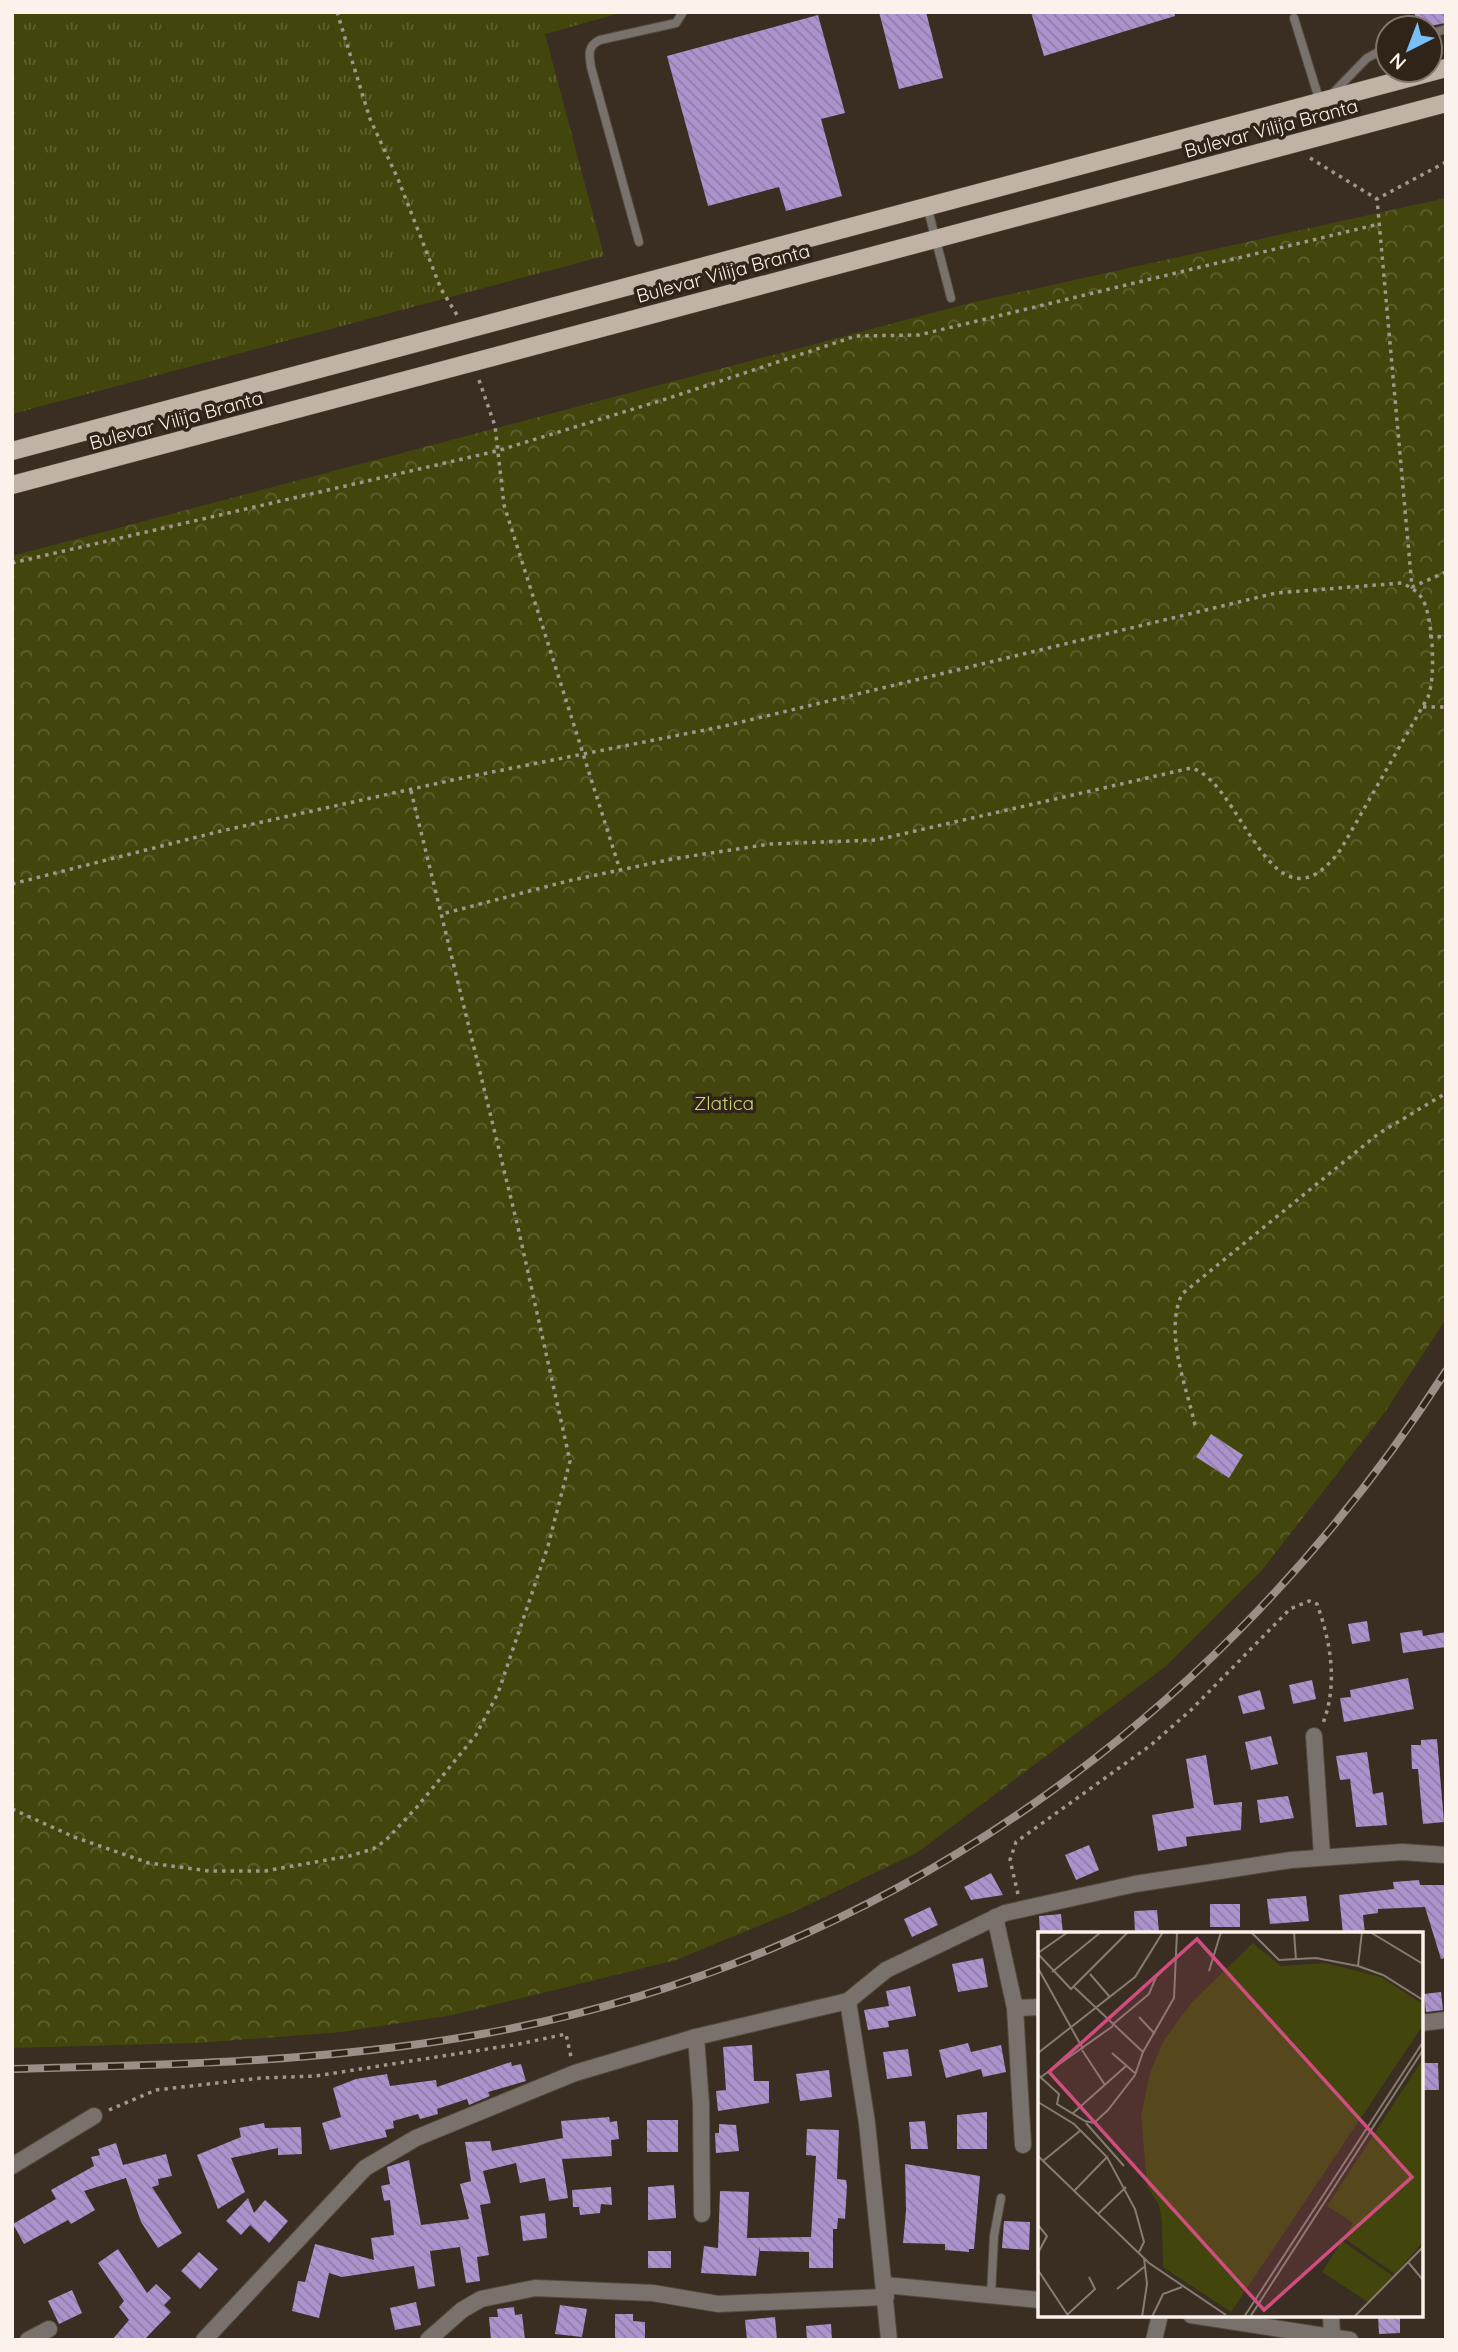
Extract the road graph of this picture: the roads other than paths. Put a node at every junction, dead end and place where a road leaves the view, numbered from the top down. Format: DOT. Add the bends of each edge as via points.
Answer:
graph roads {
  1 [pos="683,12"];
  2 [pos="1294,18"];
  3 [pos="1374,54"];
  4 [pos="1446,68"];
  5 [pos="1323,101"];
  6 [pos="1446,103"];
  7 [pos="927,206"];
  8 [pos="935,239"];
  9 [pos="639,242"];
  10 [pos="951,298"];
  11 [pos="12,451"];
  12 [pos="12,485"];
  13 [pos="1314,1736"];
  14 [pos="1446,1855"];
  15 [pos="1322,1856"];
  16 [pos="995,1917"];
  17 [pos="848,2001"];
  18 [pos="1038,2007"];
  19 [pos="1015,2008"];
  20 [pos="1446,2020"];
  21 [pos="1423,2023"];
  22 [pos="696,2037"];
  23 [pos="94,2116"];
  24 [pos="1023,2145"];
  25 [pos="12,2166"];
  26 [pos="1000,2198"];
  27 [pos="702,2214"];
  28 [pos="886,2291"];
  29 [pos="991,2295"];
  30 [pos="1038,2300"];
  31 [pos="1160,2317"];
  32 [pos="1204,2317"];
  33 [pos="1331,2317"];
  34 [pos="48,2329"];
  35 [pos="1332,2337"];
  36 [pos="28,2340"];
  37 [pos="204,2340"];
  38 [pos="428,2340"];
  39 [pos="889,2340"];
  40 [pos="1154,2340"];
  41 [pos="1350,2340"];
  1 -- 9 [label="lane" via="676,23 600,40 589,51"];
  2 -- 5 [label="lane"];
  3 -- 5 [label="lane"];
  4 -- 5 [label="main road, Bulevar Vilija Branta"];
  5 -- 7 [label="main road, Bulevar Vilija Branta"];
  6 -- 8 [label="main road, Bulevar Vilija Branta"];
  7 -- 8 [label="lane"];
  7 -- 11 [label="main road, Bulevar Vilija Branta"];
  8 -- 10 [label="lane"];
  8 -- 12 [label="main road, Bulevar Vilija Branta"];
  13 -- 15 [label="street"];
  14 -- 15 [label="street"];
  15 -- 16 [label="street" via="1135,1884"];
  16 -- 17 [label="street" via="886,1970"];
  16 -- 19 [label="street"];
  17 -- 22 [label="street"];
  17 -- 28 [label="street"];
  18 -- 19 [label="street"];
  19 -- 24 [label="street"];
  20 -- 21 [label="street"];
  22 -- 27 [label="street"];
  22 -- 37 [label="street" via="575,2073 416,2138 365,2168"];
  23 -- 25 [label="street"];
  26 -- 29 [label="lane"];
  28 -- 29 [label="street"];
  28 -- 38 [label="street" via="718,2304 653,2293 534,2288 481,2299"];
  28 -- 39 [label="street"];
  29 -- 30 [label="street"];
  31 -- 40 [label="street"];
  32 -- 35 [label="street"];
  33 -- 35 [label="street"];
  34 -- 36 [label="street"];
  35 -- 41 [label="street"];
}
